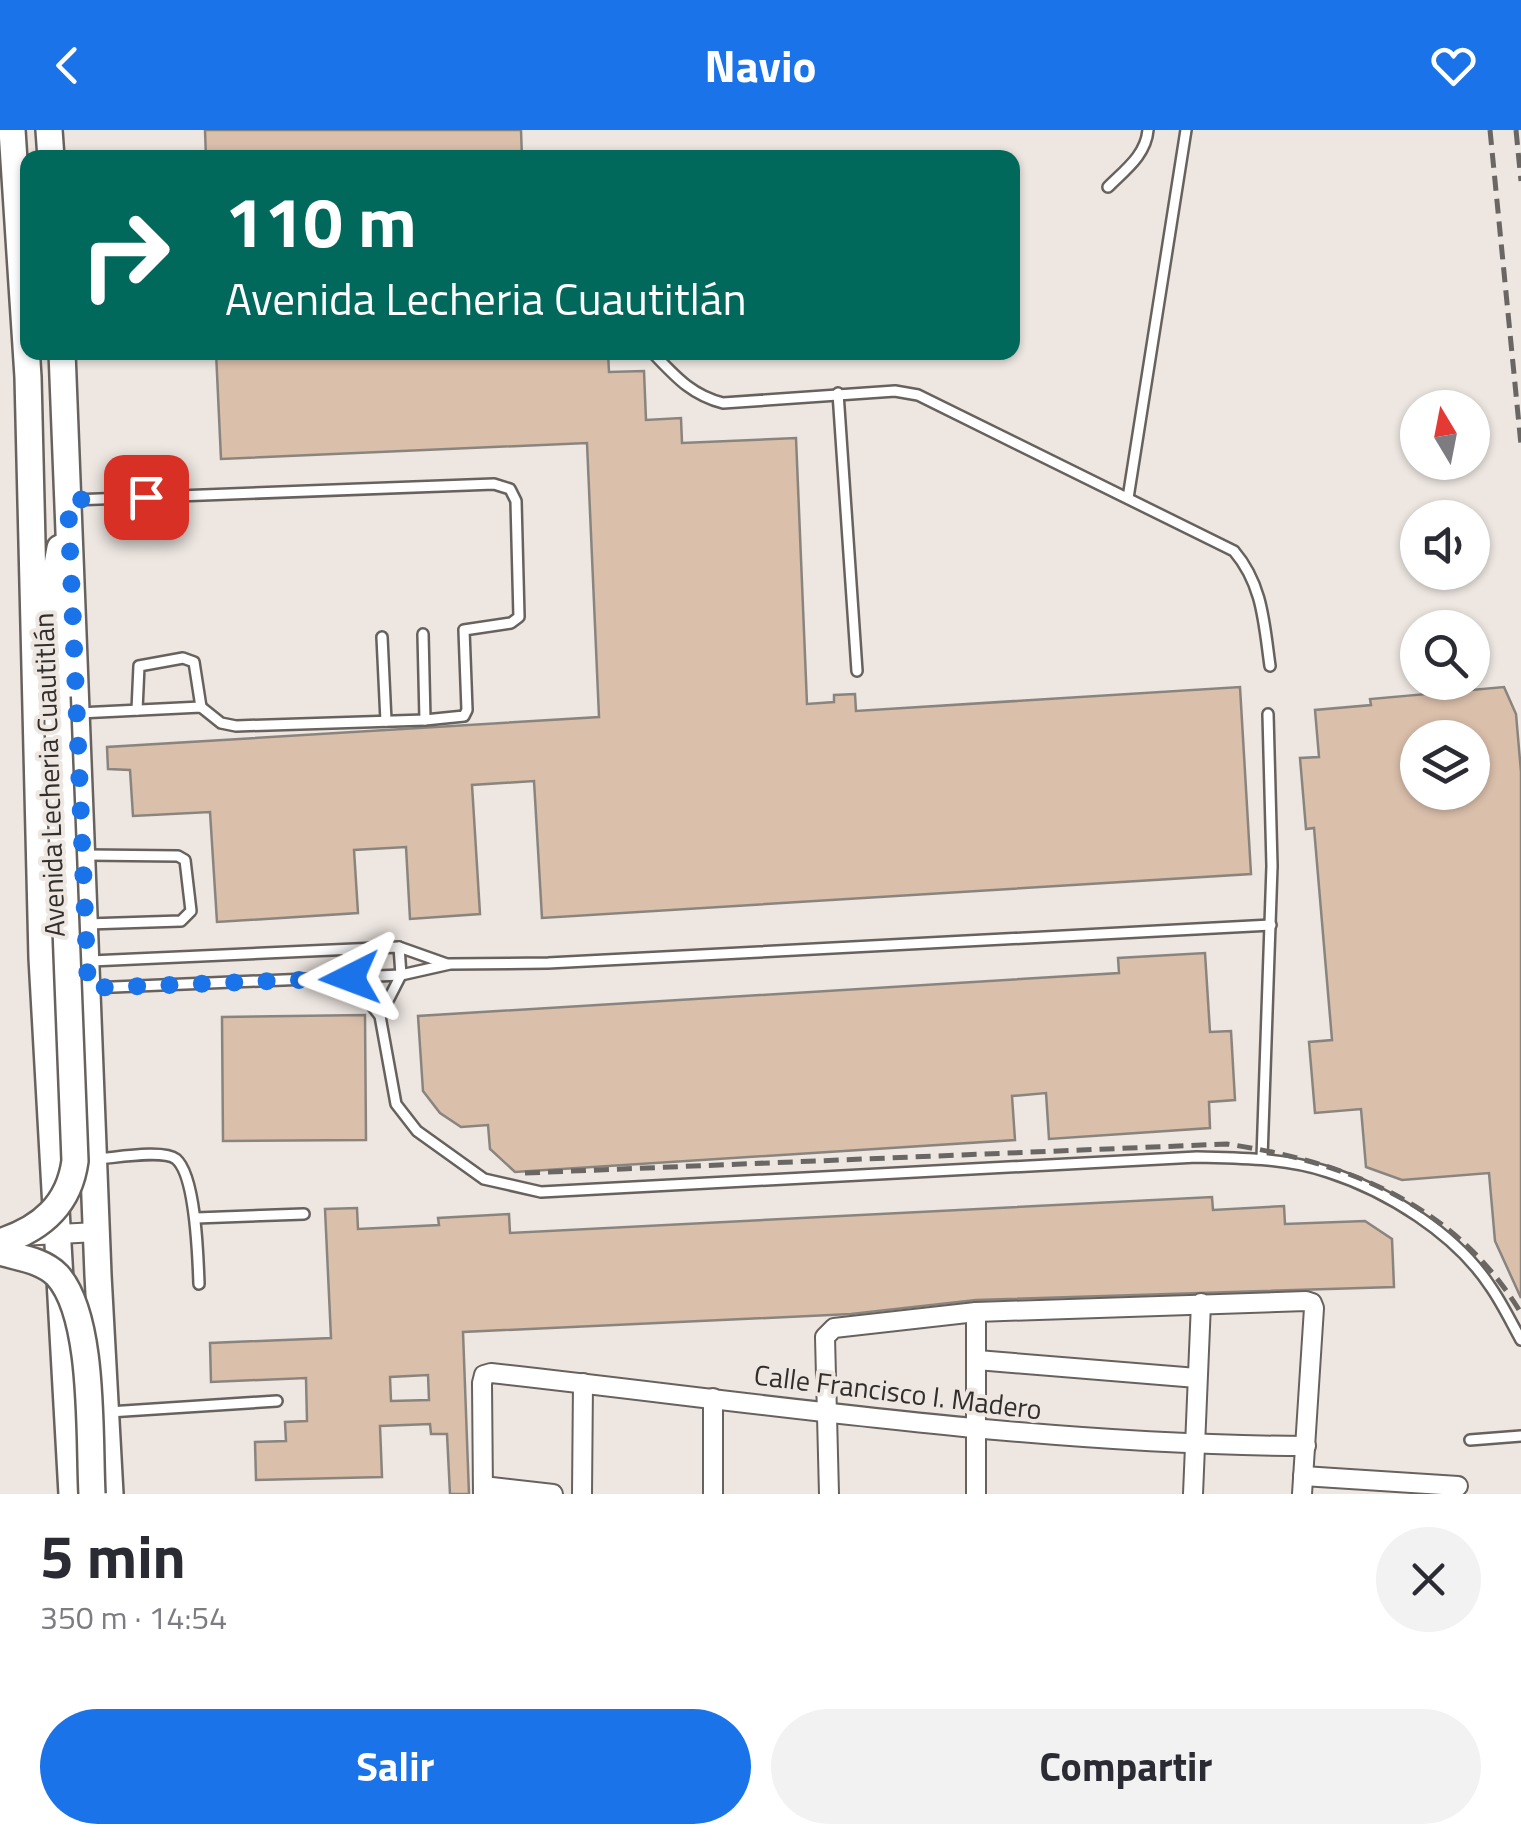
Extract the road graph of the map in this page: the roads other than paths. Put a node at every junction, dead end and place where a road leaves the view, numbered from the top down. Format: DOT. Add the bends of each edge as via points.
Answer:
graph roads {
  1 [pos="12,130"];
  2 [pos="1148,130"];
  3 [pos="1186,130"];
  4 [pos="1108,187"];
  5 [pos="20,254"];
  6 [pos="27,360"];
  7 [pos="62,360"];
  8 [pos="660,360"];
  9 [pos="838,393"];
  10 [pos="1128,498"];
  11 [pos="68,500"];
  12 [pos="422,634"];
  13 [pos="382,638"];
  14 [pos="1270,666"];
  15 [pos="856,671"];
  16 [pos="67,705"];
  17 [pos="202,707"];
  18 [pos="136,710"];
  19 [pos="1268,714"];
  20 [pos="424,720"];
  21 [pos="386,721"];
  22 [pos="82,855"];
  23 [pos="85,924"];
  24 [pos="1271,925"];
  25 [pos="399,947"];
  26 [pos="347,950"];
  27 [pos="86,961"];
  28 [pos="450,964"];
  29 [pos="401,975"];
  30 [pos="350,978"];
  31 [pos="88,988"];
  32 [pos="380,1016"];
  33 [pos="1262,1158"];
  34 [pos="94,1160"];
  35 [pos="304,1214"];
  36 [pos="196,1218"];
  37 [pos="96,1232"];
  38 [pos="57,1234"];
  39 [pos="0,1240"];
  40 [pos="0,1252"];
  41 [pos="98,1275"];
  42 [pos="60,1280"];
  43 [pos="199,1284"];
  44 [pos="1202,1303"];
  45 [pos="976,1312"];
  46 [pos="1521,1340"];
  47 [pos="976,1360"];
  48 [pos="1197,1378"];
  49 [pos="583,1384"];
  50 [pos="712,1398"];
  51 [pos="277,1402"];
  52 [pos="828,1411"];
  53 [pos="106,1412"];
  54 [pos="978,1428"];
  55 [pos="1521,1436"];
  56 [pos="1470,1440"];
  57 [pos="1192,1446"];
  58 [pos="1306,1446"];
  59 [pos="1303,1485"];
  60 [pos="1458,1486"];
  61 [pos="1368,1487"];
  62 [pos="483,1490"];
  63 [pos="72,1494"];
  64 [pos="92,1494"];
  65 [pos="110,1494"];
  66 [pos="552,1494"];
  67 [pos="582,1494"];
  68 [pos="713,1494"];
  69 [pos="829,1494"];
  70 [pos="976,1494"];
  71 [pos="1193,1494"];
  1 -- 5 [label="main road, Avenida Lecheria Cuautitlán"];
  2 -- 4 [label="lane" via="1141,154"];
  3 -- 10 [label="lane"];
  6 -- 38 [label="main road, Avenida Lecheria Cuautitlán" via="42,958"];
  7 -- 11 [label="main road"];
  8 -- 9 [label="lane" via="686,388 723,403"];
  9 -- 10 [label="lane" via="918,395"];
  9 -- 15 [label="lane"];
  10 -- 14 [label="lane" via="1234,551 1248,567 1259,589"];
  11 -- 16 [label="main road" via="54,581"];
  11 -- 20 [label="lane" via="494,484 510,489 516,501 518,618 464,630 467,710 456,718"];
  12 -- 20 [label="lane"];
  13 -- 21 [label="lane"];
  16 -- 18 [label="lane"];
  16 -- 22 [label="main road, Avenida Lecheria Cuautitlán"];
  16 -- 39 [label="main road, bridge" via="75,1161 55,1210 26,1234"];
  17 -- 18 [label="lane"];
  17 -- 18 [label="lane" via="198,672 183,658 139,666"];
  17 -- 21 [label="lane" via="236,726"];
  19 -- 24 [label="lane"];
  20 -- 21 [label="lane"];
  22 -- 23 [label="main road, Avenida Lecheria Cuautitlán"];
  22 -- 23 [label="lane" via="178,856 185,860 191,911 181,920"];
  23 -- 27 [label="main road, Avenida Lecheria Cuautitlán"];
  24 -- 28 [label="lane"];
  24 -- 33 [label="lane"];
  25 -- 26 [label="lane"];
  25 -- 28 [label="lane"];
  25 -- 29 [label="lane"];
  26 -- 27 [label="lane"];
  26 -- 30 [label="lane"];
  27 -- 31 [label="main road, Avenida Lecheria Cuautitlán"];
  28 -- 29 [label="lane"];
  29 -- 30 [label="lane"];
  29 -- 32 [label="lane"];
  30 -- 31 [label="lane"];
  30 -- 32 [label="lane"];
  31 -- 34 [label="main road, Avenida Lecheria Cuautitlán"];
  32 -- 33 [label="lane" via="396,1104 417,1131 484,1179 540,1192"];
  33 -- 46 [label="lane" via="1327,1172 1390,1200 1444,1236 1489,1283"];
  34 -- 36 [label="lane" via="175,1158"];
  34 -- 37 [label="main road, Avenida Lecheria Cuautitlán"];
  35 -- 36 [label="lane"];
  36 -- 43 [label="lane"];
  37 -- 38 [label="street"];
  37 -- 41 [label="main road, Avenida Lecheria Cuautitlán"];
  38 -- 39 [label="street"];
  38 -- 42 [label="main road, Avenida Lecheria Cuautitlán"];
  40 -- 64 [label="main road, bridge" via="49,1269 75,1307 85,1357"];
  41 -- 42 [label="main road" via="78,1272"];
  41 -- 53 [label="main road, Avenida Lecheria Cuautitlán"];
  42 -- 63 [label="main road, Avenida Lecheria Cuautitlán"];
  44 -- 45 [label="street"];
  44 -- 48 [label="street"];
  44 -- 58 [label="street" via="1312,1303"];
  45 -- 47 [label="street"];
  45 -- 52 [label="street" via="828,1331"];
  47 -- 48 [label="street"];
  47 -- 54 [label="street"];
  48 -- 57 [label="street"];
  49 -- 50 [label="street, Calle Francisco I. Madero"];
  49 -- 62 [label="street, Calle Francisco I. Madero" via="484,1376"];
  49 -- 67 [label="street"];
  50 -- 52 [label="street, Calle Francisco I. Madero"];
  50 -- 68 [label="street"];
  51 -- 53 [label="lane"];
  52 -- 54 [label="street, Calle Francisco I. Madero"];
  52 -- 69 [label="street"];
  53 -- 65 [label="main road, Avenida Lecheria Cuautitlán"];
  54 -- 57 [label="street, Calle Francisco I. Madero"];
  54 -- 70 [label="street"];
  55 -- 56 [label="lane"];
  57 -- 58 [label="street, Calle Francisco I. Madero"];
  57 -- 71 [label="street"];
  58 -- 59 [label="street"];
  59 -- 61 [label="street"];
  60 -- 61 [label="street"];
  62 -- 66 [label="street"];
}
